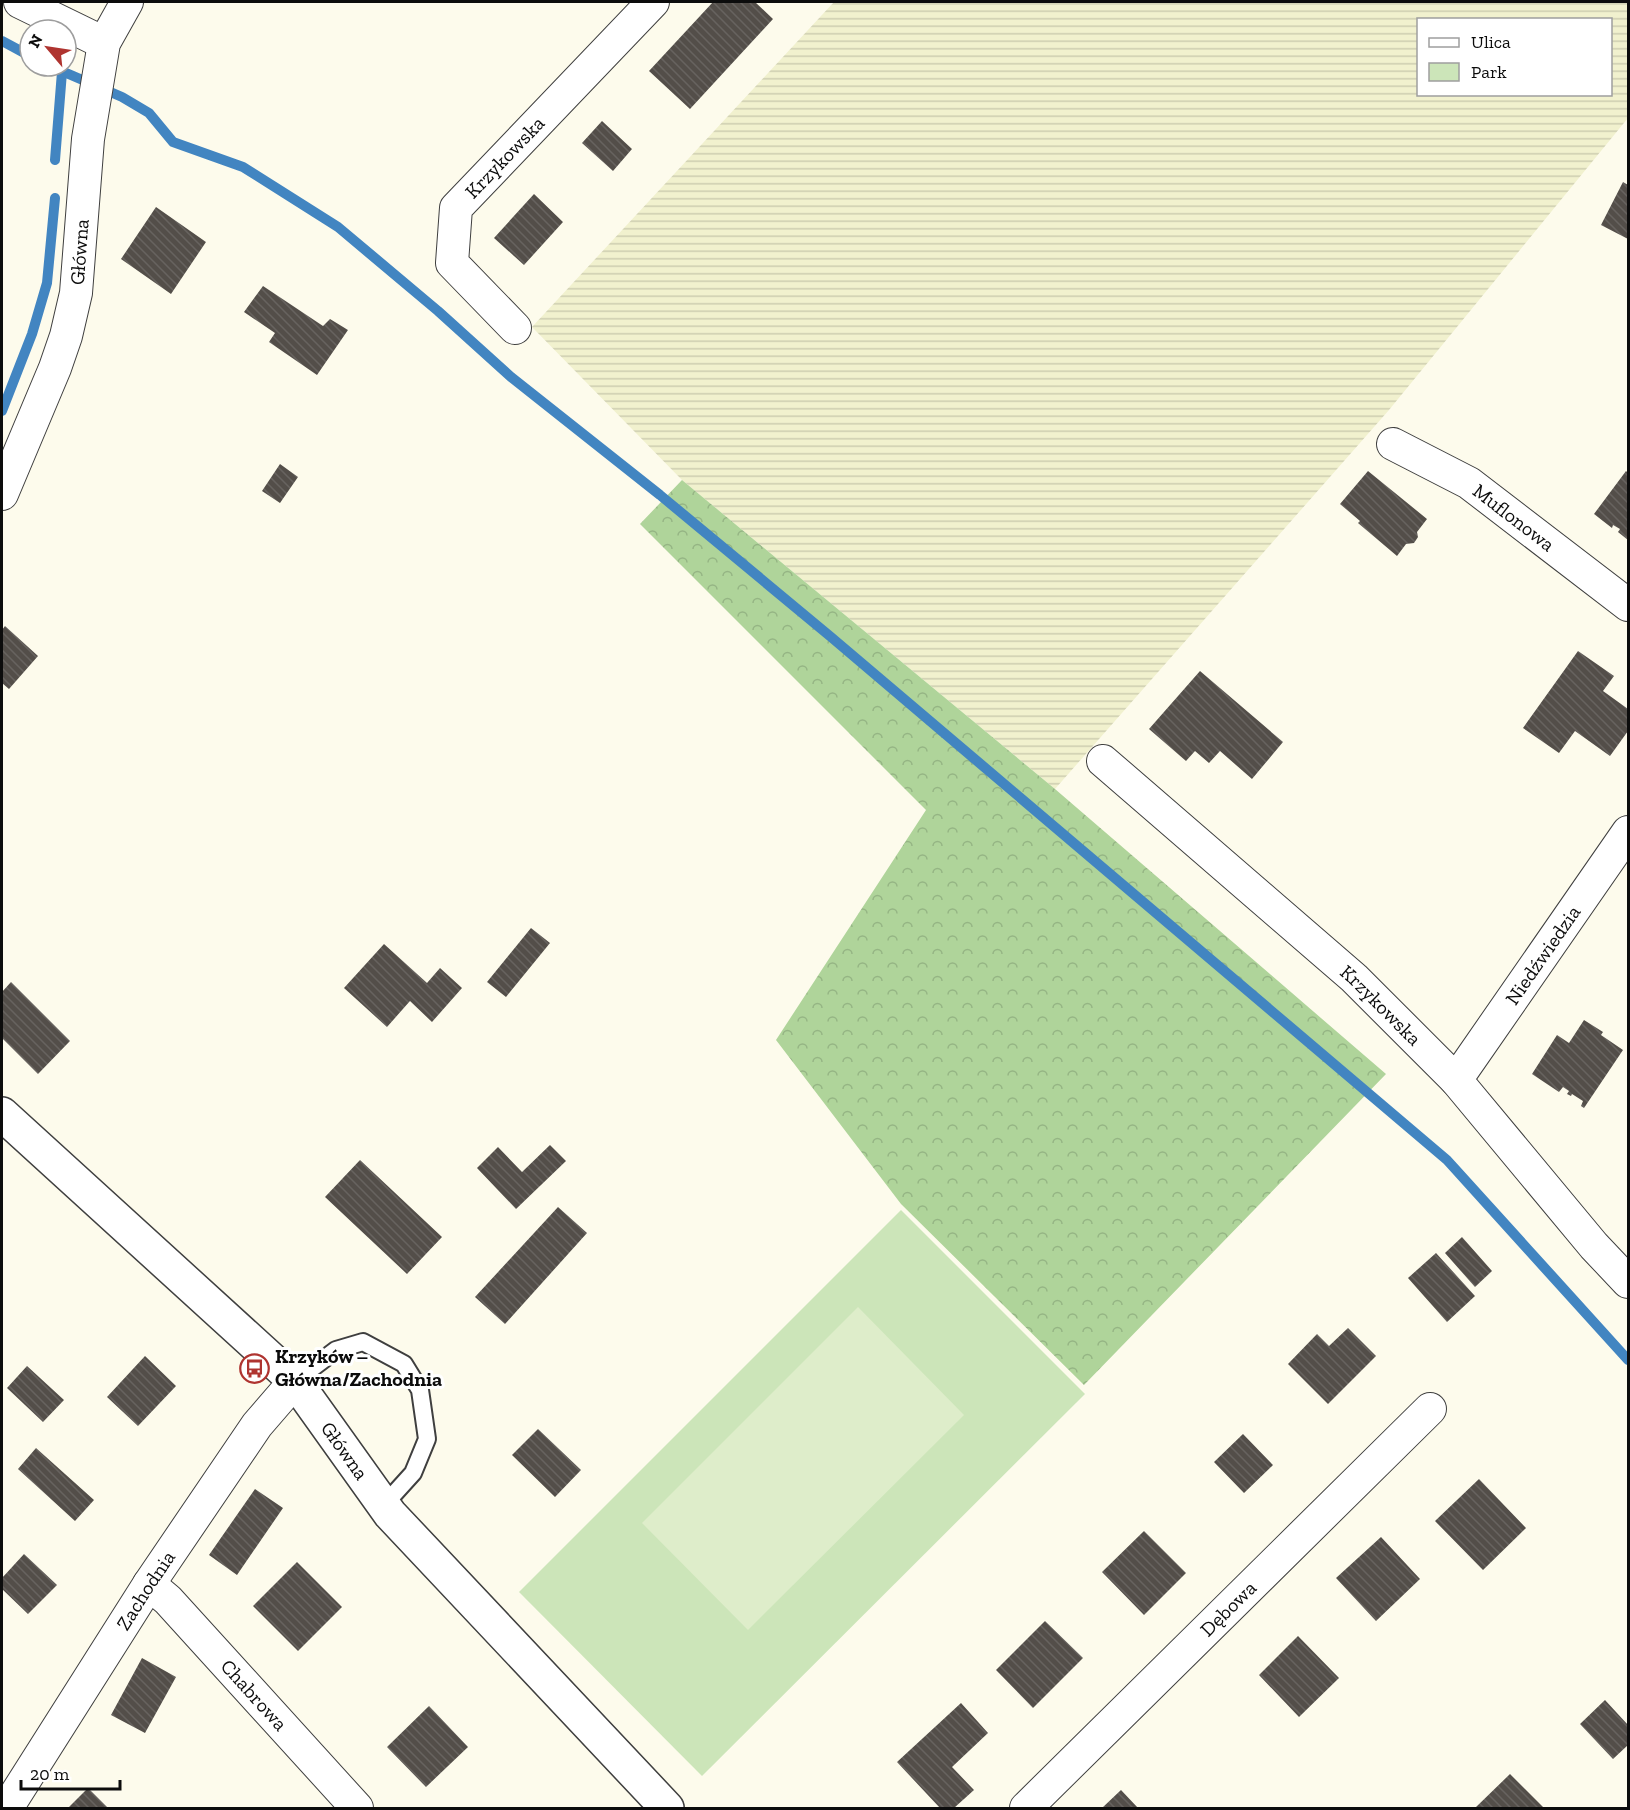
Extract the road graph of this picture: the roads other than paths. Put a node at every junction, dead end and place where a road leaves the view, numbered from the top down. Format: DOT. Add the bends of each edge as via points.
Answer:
graph roads {
  1 [pos="20,2"];
  2 [pos="127,2"];
  3 [pos="653,2"];
  4 [pos="101,58"];
  5 [pos="515,328"];
  6 [pos="1393,444"];
  7 [pos="2,494"];
  8 [pos="1629,605"];
  9 [pos="1103,761"];
  10 [pos="1629,832"];
  11 [pos="1456,1080"];
  12 [pos="2,1114"];
  13 [pos="1629,1282"];
  14 [pos="295,1381"];
  15 [pos="1430,1409"];
  16 [pos="384,1505"];
  17 [pos="149,1584"];
  18 [pos="2,1804"];
  19 [pos="6,1809"];
  20 [pos="357,1809"];
  21 [pos="667,1809"];
  22 [pos="1026,1809"];
  1 -- 4 [label="street"];
  2 -- 4 [label="street, Główna"];
  3 -- 5 [label="street, Krzykowska" via="456,208 452,263"];
  4 -- 7 [label="street, Główna" via="88,139 76,293 55,368"];
  6 -- 8 [label="street, Muflonowa" via="1469,483"];
  9 -- 11 [label="street, Krzykowska" via="1354,978"];
  10 -- 11 [label="street, Niedźwiedzia"];
  11 -- 13 [label="street, Krzykowska" via="1594,1246"];
  12 -- 14 [label="street, Główna"];
  14 -- 16 [label="street, Główna"];
  14 -- 16 [label="lane" via="336,1350 363,1342 404,1364 420,1390 427,1439 413,1473"];
  14 -- 17 [label="street, Zachodnia" via="257,1425"];
  15 -- 22 [label="street, Dębowa"];
  16 -- 21 [label="street, Główna"];
  17 -- 19 [label="street, Zachodnia"];
  17 -- 20 [label="street, Chabrowa" via="168,1600"];
  18 -- 19 [label="street"];
}
